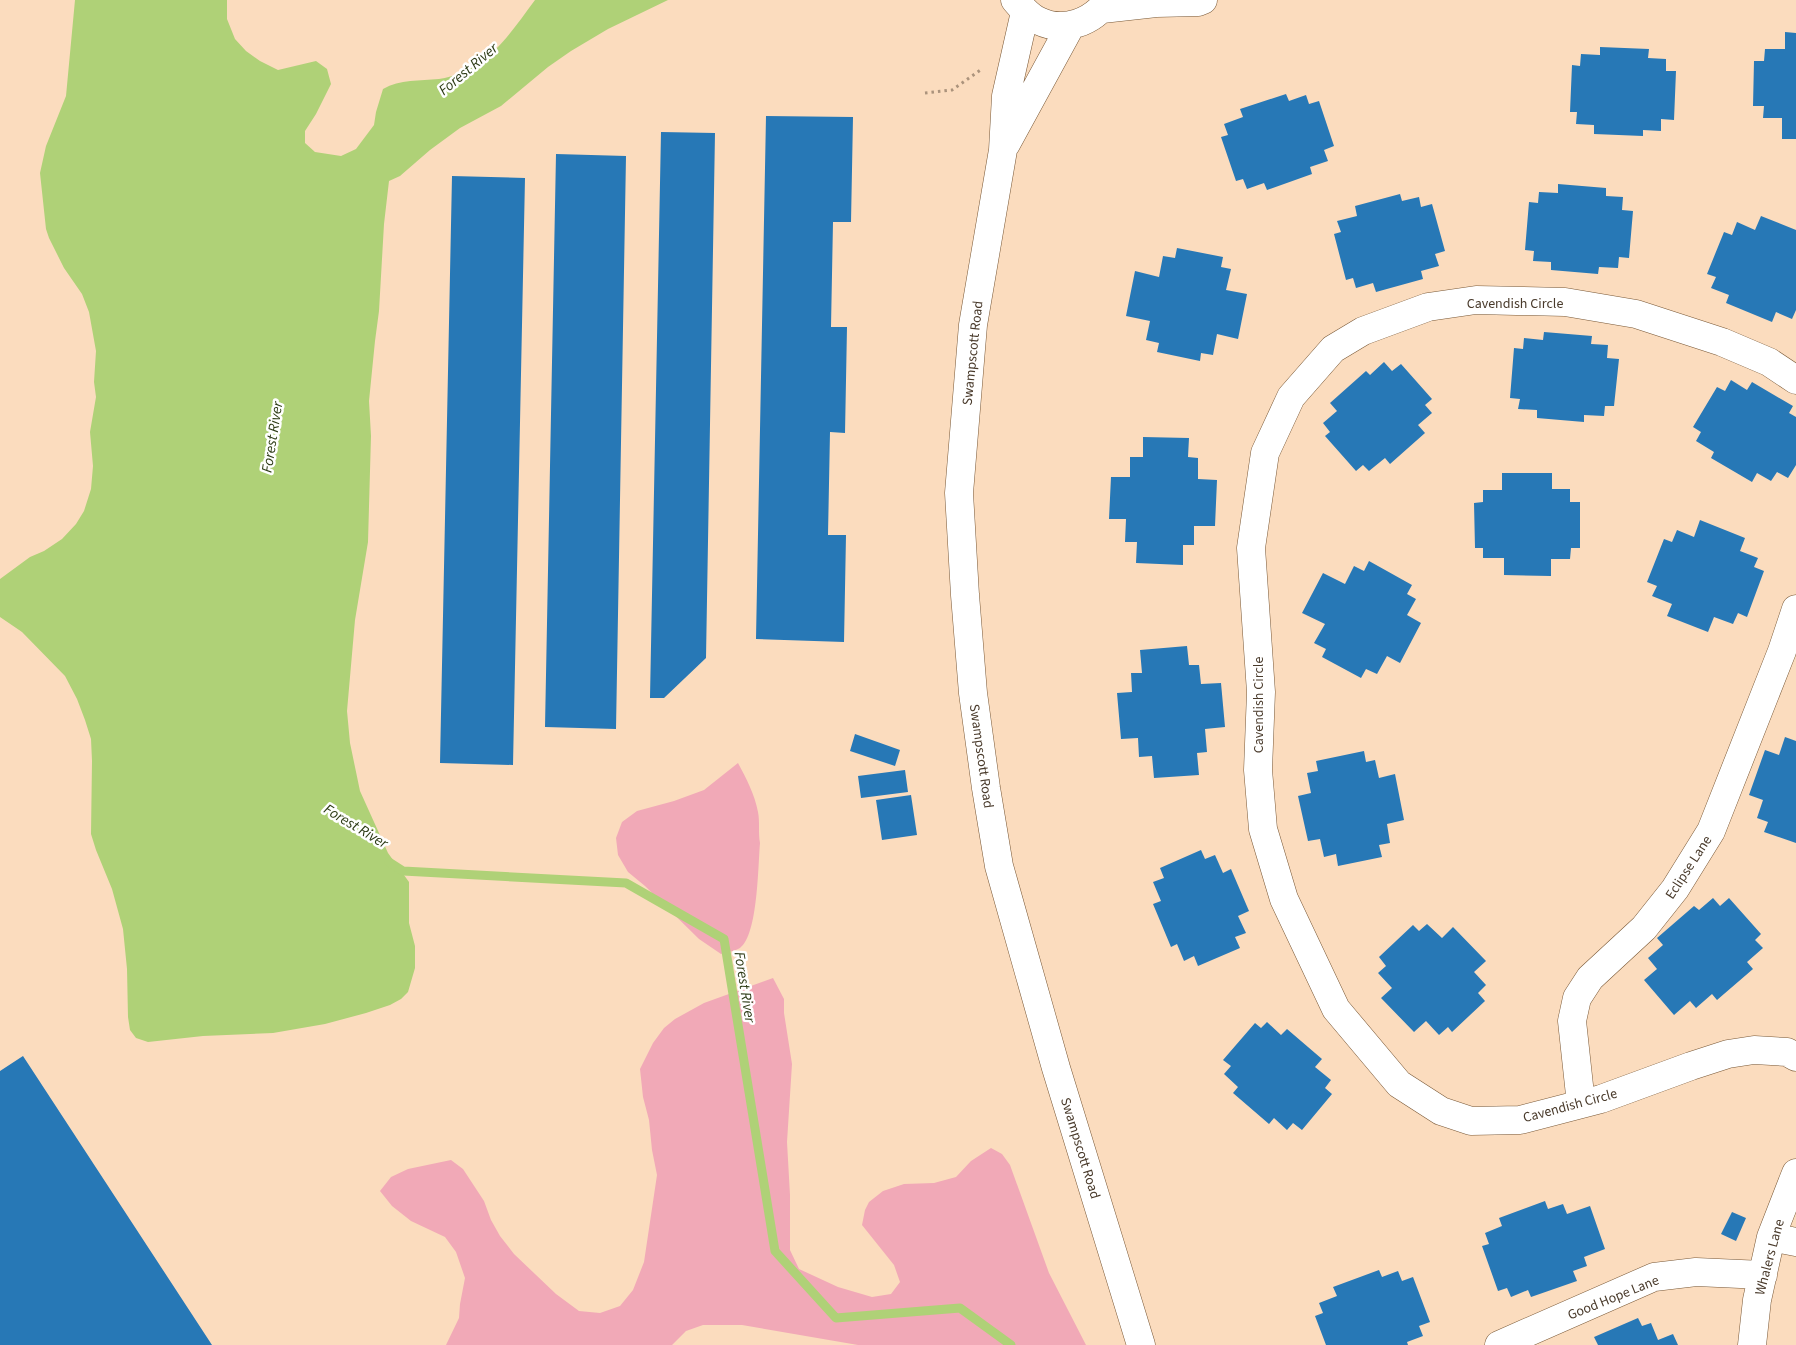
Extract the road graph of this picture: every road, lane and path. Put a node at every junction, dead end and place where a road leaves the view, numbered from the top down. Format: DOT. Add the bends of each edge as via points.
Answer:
graph roads {
  1 [pos="1204,0"];
  2 [pos="1105,4"];
  3 [pos="1020,6"];
  4 [pos="1072,25"];
  5 [pos="985,68"];
  6 [pos="925,93"];
  7 [pos="1003,150"];
  8 [pos="1796,380"];
  9 [pos="1796,609"];
  10 [pos="1796,1057"];
  11 [pos="1581,1104"];
  12 [pos="1796,1172"];
  13 [pos="1784,1239"];
  14 [pos="1762,1275"];
  15 [pos="1141,1345"];
  16 [pos="1499,1345"];
  17 [pos="1752,1345"];
  1 -- 2 [label="street"];
  2 -- 4 [label="street" via="1088,19"];
  3 -- 4 [label="street" via="1038,21"];
  3 -- 7 [label="street, Swampscott Road" via="1006,96"];
  4 -- 7 [label="street, Swampscott Road"];
  5 -- 6 [label="path" via="952,90"];
  7 -- 15 [label="street, Swampscott Road" via="973,325 959,493 973,693 999,866 1056,1068"];
  8 -- 11 [label="street, Cavendish Circle" via="1768,362 1722,342 1636,314 1565,302 1476,300 1428,307 1363,331 1333,349 1291,396 1265,453 1251,548 1261,692 1258,770 1263,829 1284,899 1336,1009 1399,1084 1440,1111 1472,1121 1520,1120"];
  9 -- 11 [label="street, Eclipse Lane" via="1711,831 1675,888 1644,928 1590,978 1577,998 1572,1022"];
  10 -- 11 [label="street, Cavendish Circle" via="1787,1052 1754,1050 1728,1054"];
  12 -- 13 [label="street, Whalers Lane"];
  13 -- 14 [label="street, Whalers Lane"];
  14 -- 16 [label="street, Good Hope Lane" via="1696,1272 1654,1277"];
  14 -- 17 [label="street, Whalers Lane"];
}
